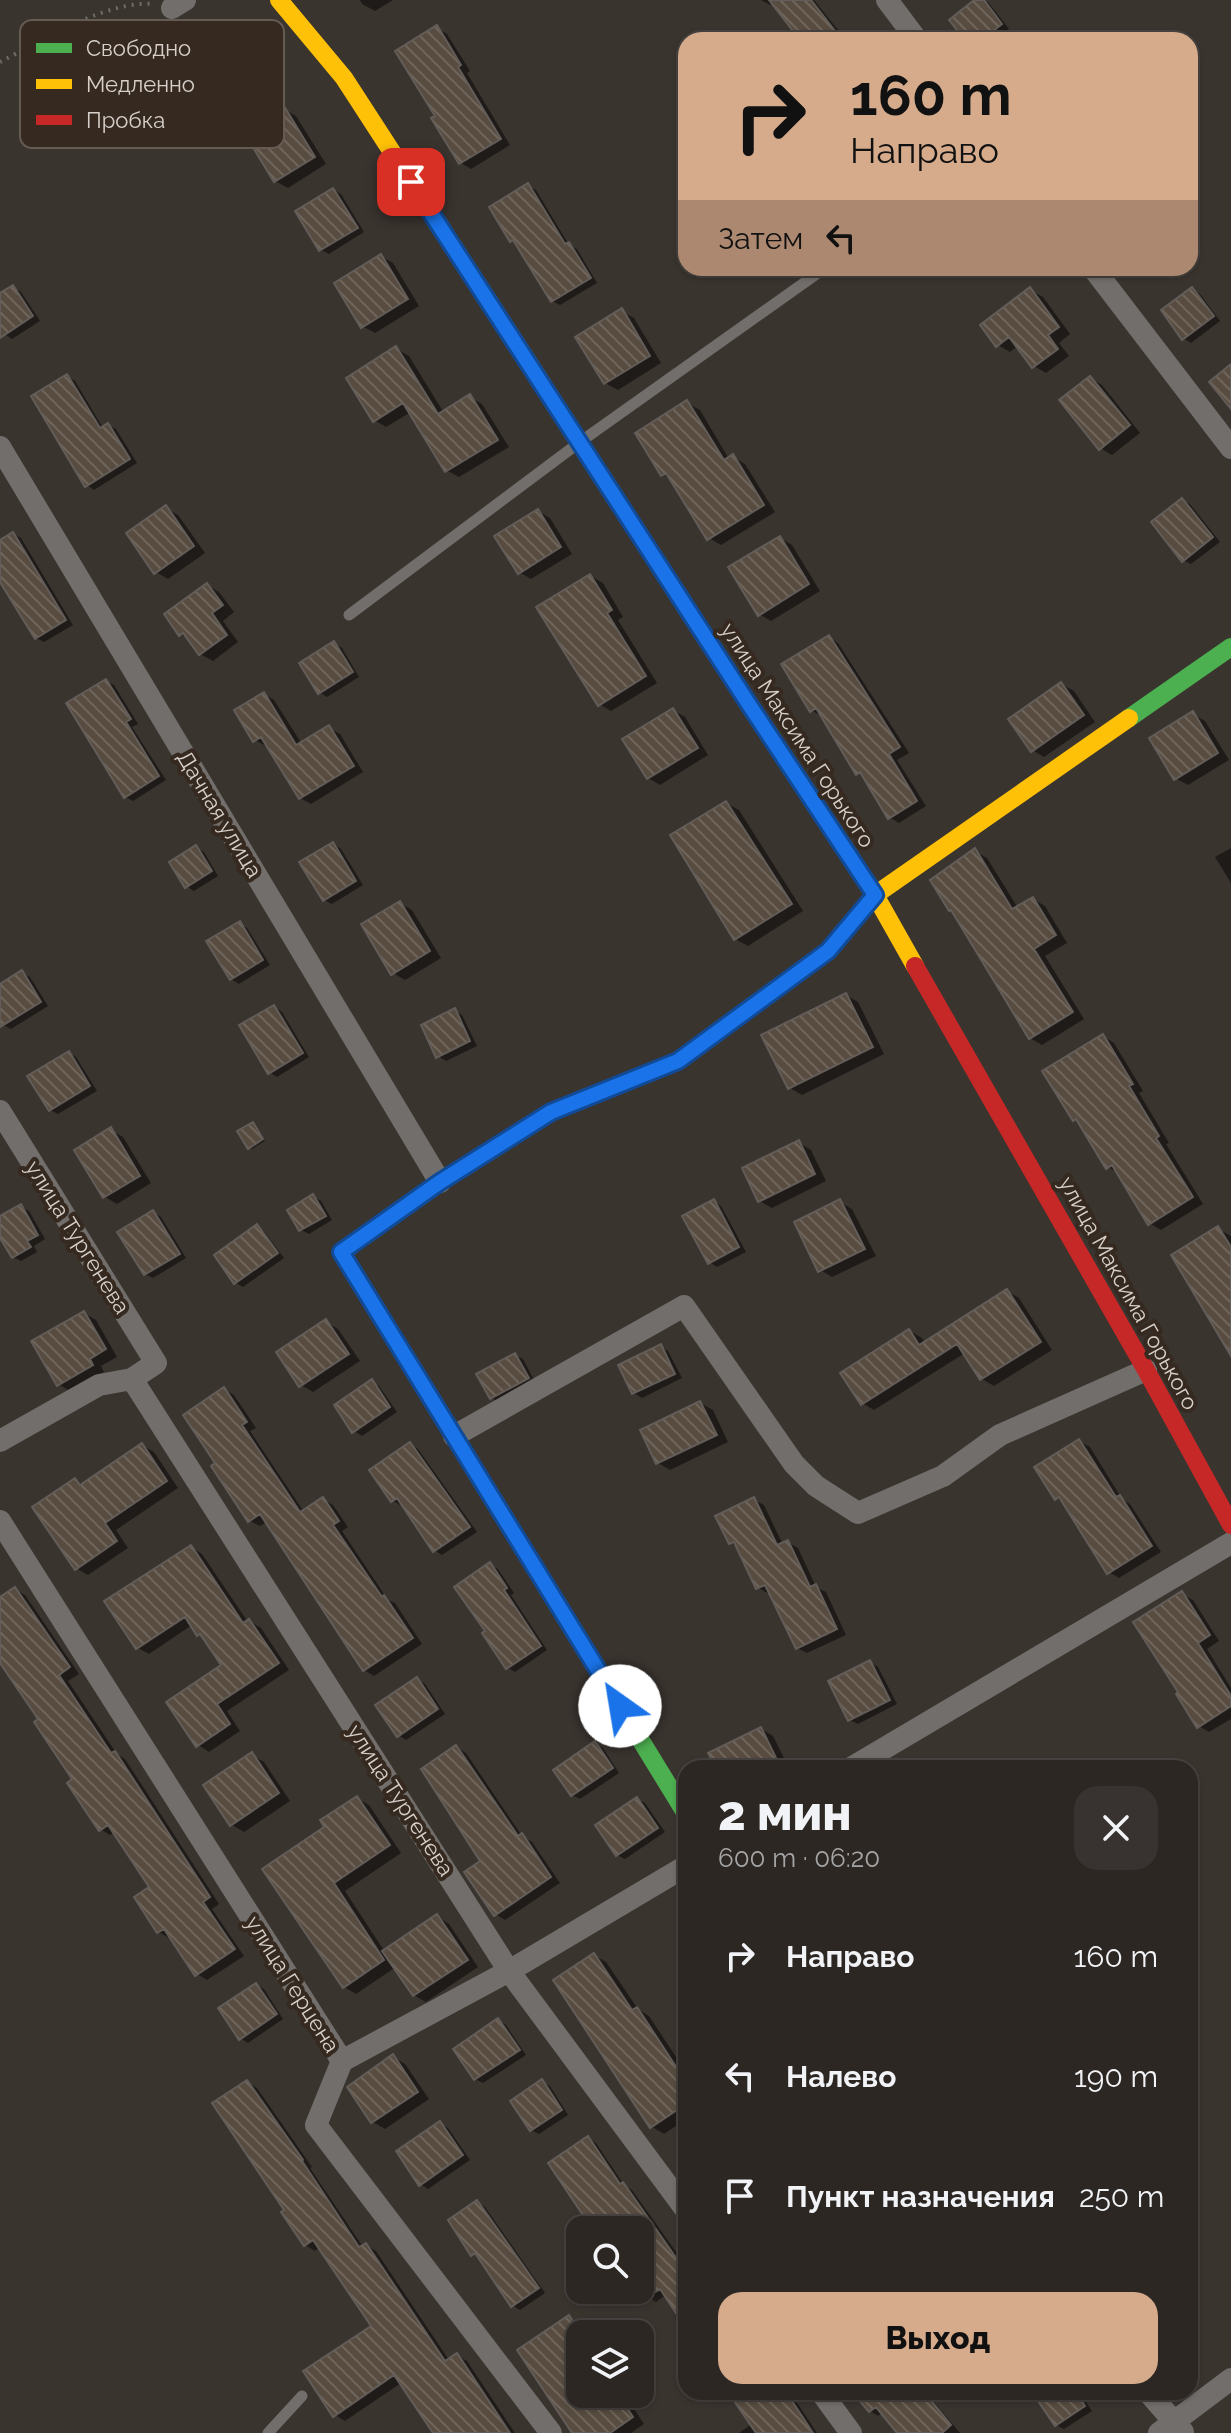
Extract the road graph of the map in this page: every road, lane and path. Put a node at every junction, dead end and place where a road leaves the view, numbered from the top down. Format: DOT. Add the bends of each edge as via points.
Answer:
graph roads {
  1 [pos="279,0"];
  2 [pos="887,0"];
  3 [pos="178,4"];
  4 [pos="81,20"];
  5 [pos="911,32"];
  6 [pos="20,52"];
  7 [pos="0,62"];
  8 [pos="814,276"];
  9 [pos="1099,276"];
  10 [pos="580,442"];
  11 [pos="0,447"];
  12 [pos="1231,448"];
  13 [pos="349,615"];
  14 [pos="1231,647"];
  15 [pos="875,895"];
  16 [pos="0,1111"];
  17 [pos="440,1182"];
  18 [pos="1146,1370"];
  19 [pos="132,1379"];
  20 [pos="454,1436"];
  21 [pos="0,1441"];
  22 [pos="0,1521"];
  23 [pos="1231,1525"];
  24 [pos="1231,1543"];
  25 [pos="865,1760"];
  26 [pos="678,1801"];
  27 [pos="678,1871"];
  28 [pos="509,1971"];
  29 [pos="342,2061"];
  30 [pos="678,2199"];
  31 [pos="1231,2379"];
  32 [pos="302,2396"];
  33 [pos="827,2400"];
  34 [pos="1153,2400"];
  35 [pos="1172,2430"];
  36 [pos="268,2433"];
  37 [pos="551,2433"];
  38 [pos="851,2433"];
  1 -- 10 [label="street, улица Максима Горького" via="344,78"];
  2 -- 5 [label="street"];
  3 -- 4 [label="path" via="143,3"];
  6 -- 7 [label="path"];
  8 -- 10 [label="lane"];
  9 -- 12 [label="street"];
  10 -- 13 [label="lane"];
  10 -- 15 [label="street, улица Максима Горького"];
  11 -- 17 [label="street, Дачная улица"];
  14 -- 15 [label="street"];
  15 -- 17 [label="street" via="828,951 678,1061 551,1112"];
  15 -- 18 [label="street, улица Максима Горького"];
  16 -- 19 [label="street, улица Тургенева" via="156,1363"];
  17 -- 20 [label="street" via="341,1252"];
  18 -- 20 [label="street" via="1000,1435 943,1476 858,1513 816,1486 794,1464 684,1306"];
  18 -- 23 [label="street, улица Максима Горького"];
  19 -- 21 [label="street" via="99,1385"];
  19 -- 28 [label="street, улица Тургенева"];
  20 -- 26 [label="street"];
  22 -- 29 [label="street, улица Герцена"];
  24 -- 25 [label="street"];
  27 -- 28 [label="street"];
  28 -- 29 [label="street"];
  28 -- 30 [label="street, улица Тургенева"];
  29 -- 37 [label="street, улица Герцена" via="316,2125"];
  31 -- 35 [label="street"];
  32 -- 36 [label="lane"];
  33 -- 38 [label="street"];
  34 -- 35 [label="street"];
}
